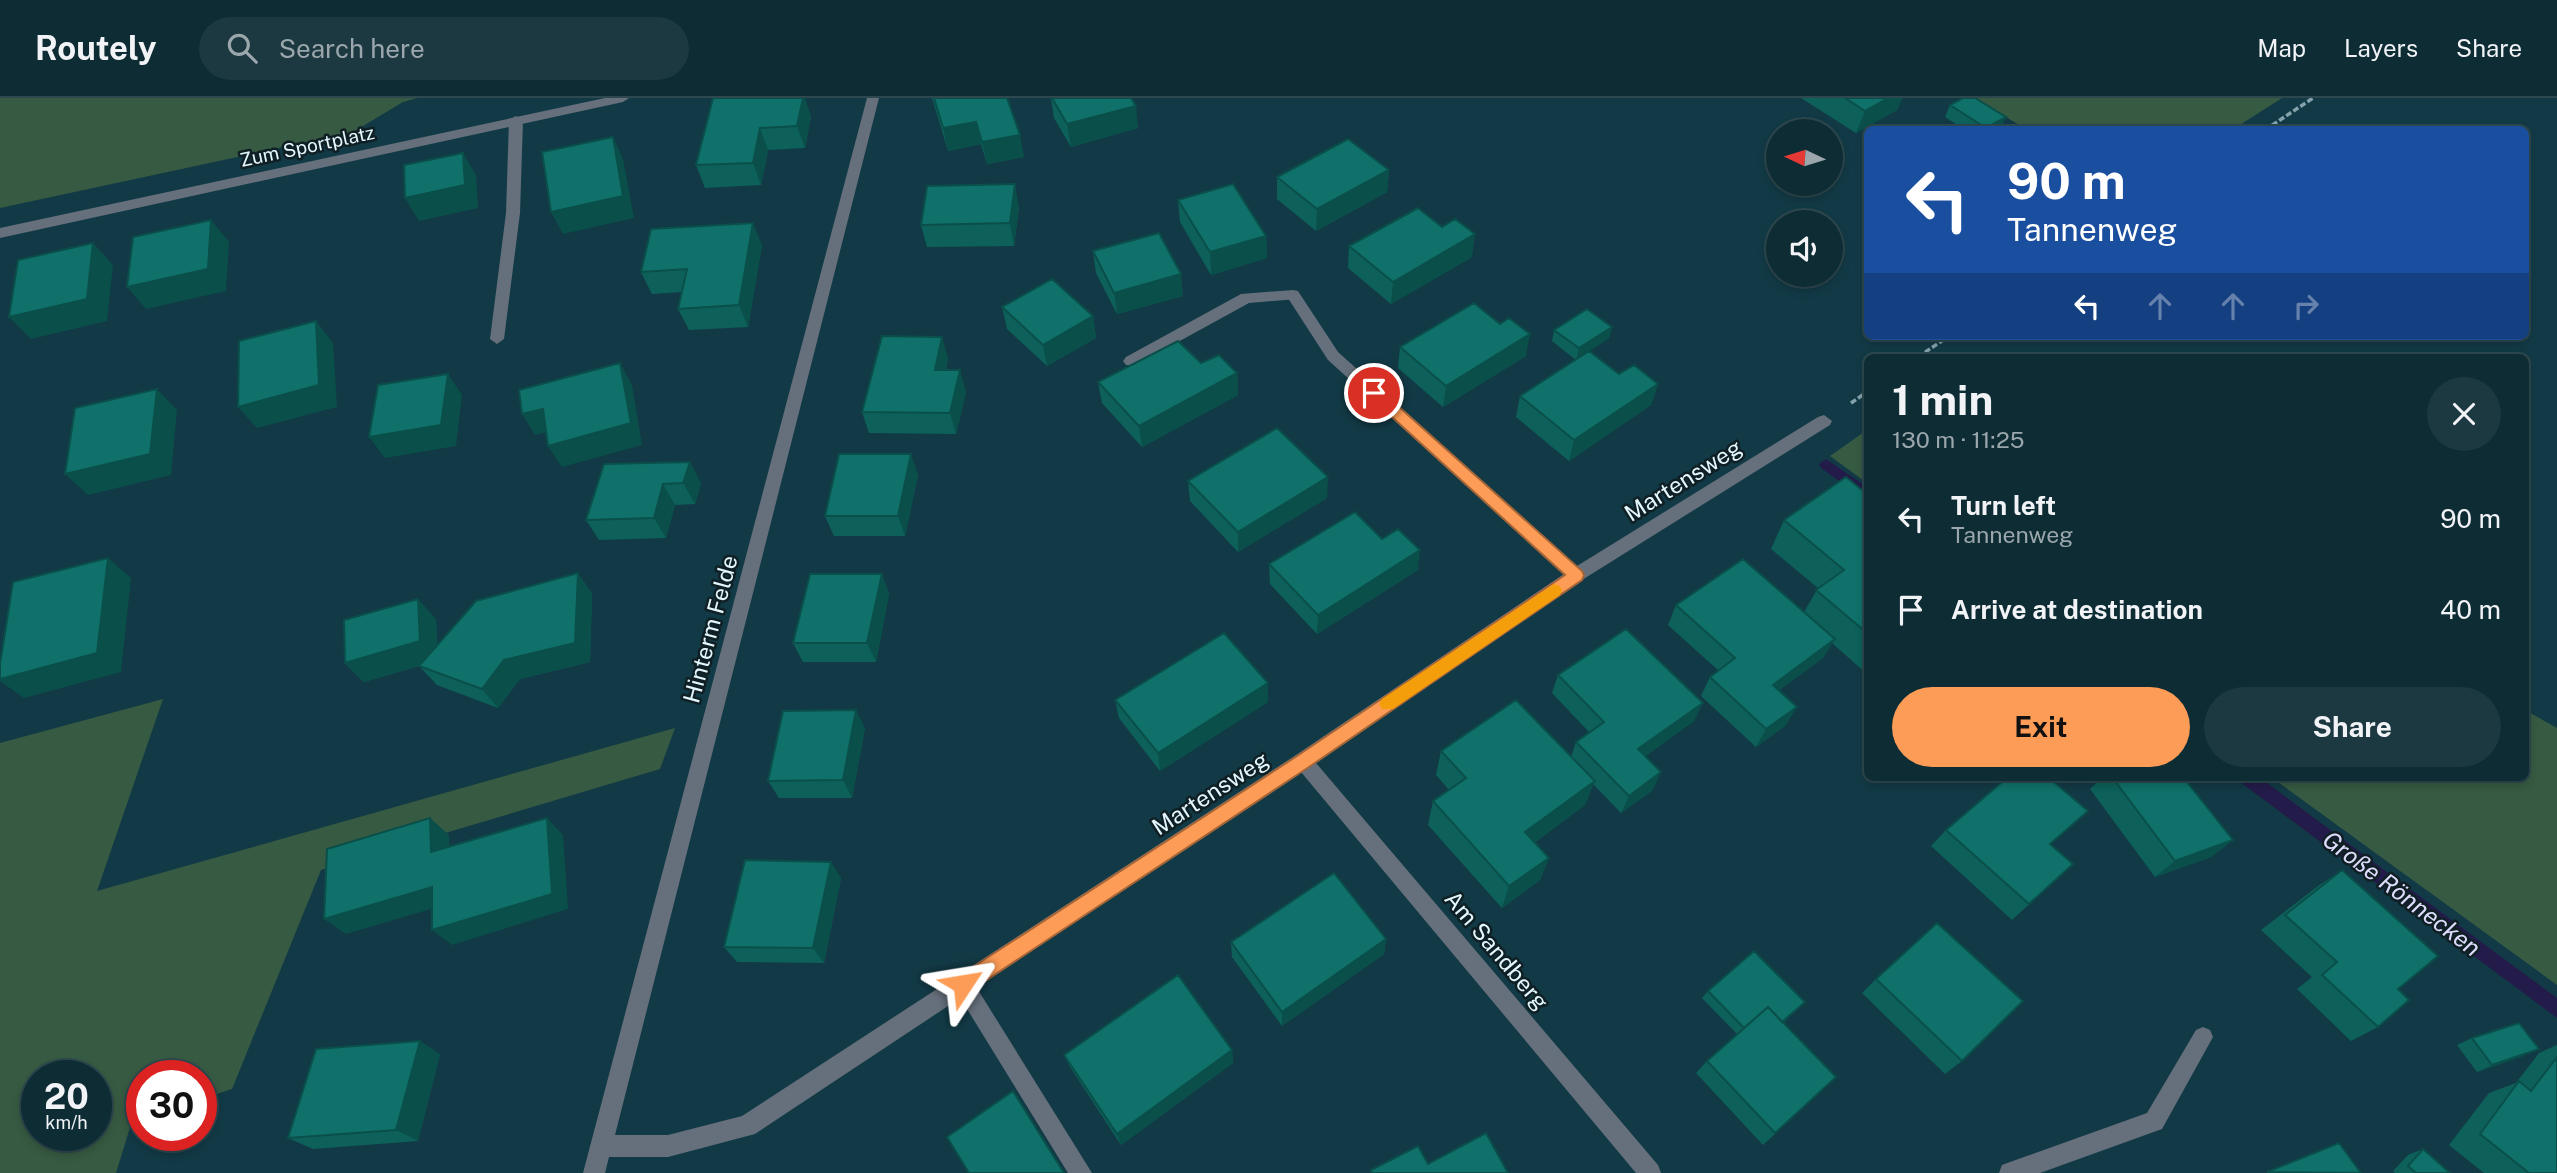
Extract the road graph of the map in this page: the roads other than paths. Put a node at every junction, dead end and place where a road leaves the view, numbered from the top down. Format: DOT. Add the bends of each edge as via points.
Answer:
graph roads {
  1 [pos="623,98"];
  2 [pos="873,98"];
  3 [pos="516,120"];
  4 [pos="0,233"];
  5 [pos="497,339"];
  6 [pos="1131,361"];
  7 [pos="1824,421"];
  8 [pos="1576,575"];
  9 [pos="1303,761"];
  10 [pos="963,984"];
  11 [pos="2203,1037"];
  12 [pos="601,1146"];
  13 [pos="594,1173"];
  14 [pos="1081,1173"];
  15 [pos="1650,1173"];
  16 [pos="2011,1173"];
  1 -- 3 [label="street, Zum Sportplatz"];
  2 -- 12 [label="street, Hinterm Felde"];
  3 -- 4 [label="street, Zum Sportplatz"];
  3 -- 5 [label="street" via="513,213"];
  6 -- 8 [label="street" via="1246,298 1293,295 1333,356"];
  7 -- 8 [label="street, Martensweg"];
  8 -- 9 [label="street, Martensweg"];
  9 -- 10 [label="street, Martensweg"];
  9 -- 15 [label="street, Am Sandberg"];
  10 -- 12 [label="street, Martensweg" via="747,1126 668,1146"];
  10 -- 14 [label="street"];
  11 -- 16 [label="street" via="2154,1121"];
  12 -- 13 [label="street, Hinterm Felde"];
}
